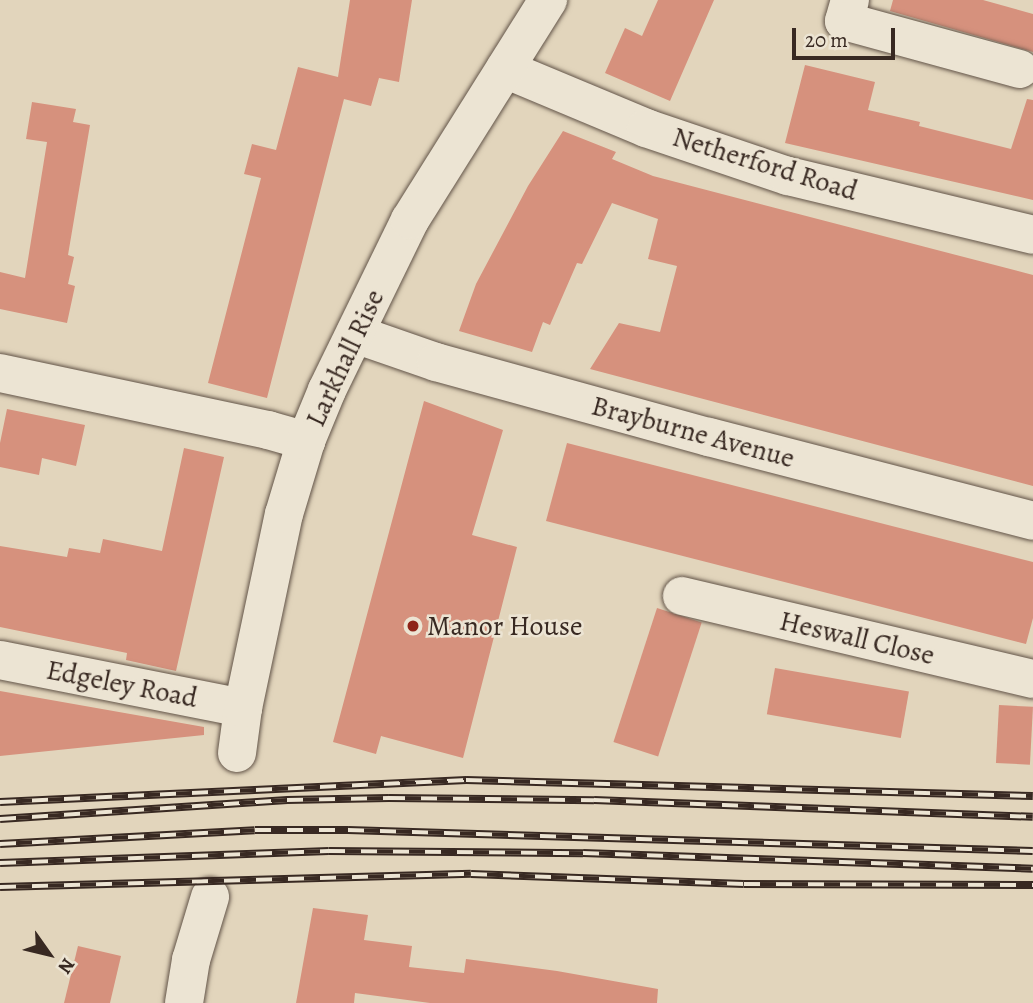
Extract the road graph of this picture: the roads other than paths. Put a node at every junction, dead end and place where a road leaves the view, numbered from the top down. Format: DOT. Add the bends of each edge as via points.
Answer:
graph roads {
  1 [pos="548,0"];
  2 [pos="850,0"];
  3 [pos="505,69"];
  4 [pos="1020,69"];
  5 [pos="1033,234"];
  6 [pos="355,334"];
  7 [pos="0,373"];
  8 [pos="306,441"];
  9 [pos="1033,521"];
  10 [pos="682,596"];
  11 [pos="0,660"];
  12 [pos="1033,679"];
  13 [pos="243,708"];
  14 [pos="237,753"];
  15 [pos="210,897"];
  16 [pos="184,1003"];
  1 -- 3 [label="street, Larkhall Rise"];
  2 -- 4 [label="street" via="844,21"];
  3 -- 5 [label="street, Netherford Road" via="646,128 788,176"];
  3 -- 6 [label="street, Larkhall Rise" via="410,220"];
  6 -- 8 [label="street, Larkhall Rise"];
  6 -- 9 [label="street, Brayburne Avenue" via="436,362 658,424"];
  7 -- 8 [label="street"];
  8 -- 13 [label="street, Larkhall Rise" via="284,514"];
  10 -- 12 [label="street, Heswall Close"];
  11 -- 13 [label="street, Edgeley Road"];
  13 -- 14 [label="street, Larkhall Rise"];
  15 -- 16 [label="street"];
}
